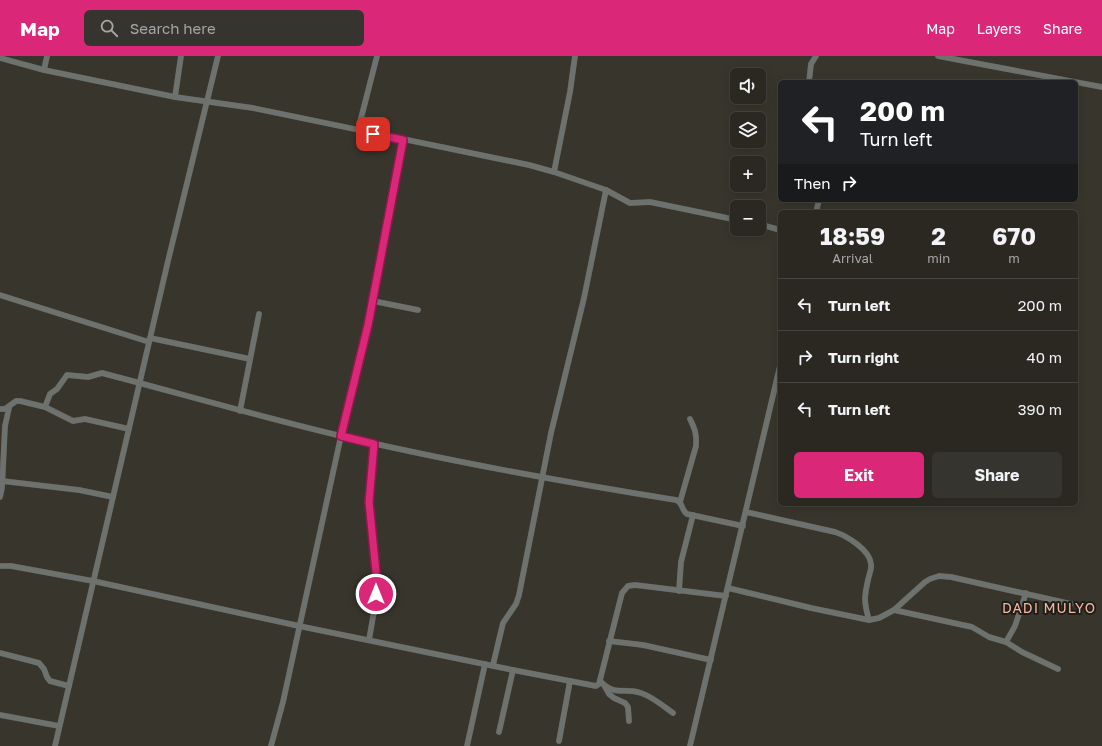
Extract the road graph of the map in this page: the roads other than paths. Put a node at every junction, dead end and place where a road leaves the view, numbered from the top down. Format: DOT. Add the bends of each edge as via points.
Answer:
graph roads {
  1 [pos="47,56"];
  2 [pos="181,56"];
  3 [pos="218,56"];
  4 [pos="377,56"];
  5 [pos="575,56"];
  6 [pos="816,56"];
  7 [pos="938,56"];
  8 [pos="0,58"];
  9 [pos="44,70"];
  10 [pos="809,80"];
  11 [pos="1065,80"];
  12 [pos="1078,82"];
  13 [pos="1102,87"];
  14 [pos="174,97"];
  15 [pos="207,100"];
  16 [pos="358,130"];
  17 [pos="403,140"];
  18 [pos="554,172"];
  19 [pos="606,190"];
  20 [pos="730,219"];
  21 [pos="766,226"];
  22 [pos="778,229"];
  23 [pos="0,295"];
  24 [pos="372,302"];
  25 [pos="418,310"];
  26 [pos="259,314"];
  27 [pos="150,340"];
  28 [pos="250,359"];
  29 [pos="778,375"];
  30 [pos="140,383"];
  31 [pos="45,407"];
  32 [pos="9,408"];
  33 [pos="0,409"];
  34 [pos="240,411"];
  35 [pos="690,419"];
  36 [pos="129,429"];
  37 [pos="341,436"];
  38 [pos="374,444"];
  39 [pos="542,478"];
  40 [pos="2,481"];
  41 [pos="0,497"];
  42 [pos="113,497"];
  43 [pos="680,502"];
  44 [pos="746,512"];
  45 [pos="693,516"];
  46 [pos="743,526"];
  47 [pos="0,566"];
  48 [pos="93,581"];
  49 [pos="728,588"];
  50 [pos="679,591"];
  51 [pos="1026,593"];
  52 [pos="726,596"];
  53 [pos="1071,604"];
  54 [pos="894,610"];
  55 [pos="869,620"];
  56 [pos="299,626"];
  57 [pos="369,640"];
  58 [pos="609,641"];
  59 [pos="1006,642"];
  60 [pos="0,653"];
  61 [pos="711,660"];
  62 [pos="485,664"];
  63 [pos="493,665"];
  64 [pos="1058,669"];
  65 [pos="513,670"];
  66 [pos="570,681"];
  67 [pos="600,681"];
  68 [pos="69,686"];
  69 [pos="605,687"];
  70 [pos="673,713"];
  71 [pos="0,715"];
  72 [pos="629,721"];
  73 [pos="59,726"];
  74 [pos="499,732"];
  75 [pos="559,741"];
  76 [pos="55,746"];
  77 [pos="271,746"];
  78 [pos="467,746"];
  79 [pos="690,746"];
  1 -- 9 [label="street"];
  2 -- 14 [label="street"];
  3 -- 15 [label="street"];
  4 -- 16 [label="street"];
  5 -- 18 [label="street"];
  6 -- 10 [label="street" via="811,64"];
  7 -- 11 [label="street"];
  8 -- 9 [label="street"];
  9 -- 14 [label="street"];
  12 -- 13 [label="street"];
  14 -- 15 [label="street"];
  15 -- 16 [label="street"];
  15 -- 27 [label="street"];
  16 -- 17 [label="street"];
  17 -- 18 [label="street"];
  17 -- 24 [label="street"];
  18 -- 19 [label="street"];
  19 -- 20 [label="street" via="630,203 650,202"];
  19 -- 39 [label="street"];
  21 -- 22 [label="street"];
  23 -- 27 [label="street"];
  24 -- 25 [label="street"];
  24 -- 37 [label="street"];
  26 -- 28 [label="street"];
  27 -- 28 [label="street"];
  27 -- 30 [label="street"];
  28 -- 34 [label="street"];
  29 -- 44 [label="street"];
  30 -- 31 [label="street" via="102,373 88,377 67,375 57,390 50,394"];
  30 -- 34 [label="street"];
  30 -- 36 [label="street"];
  31 -- 32 [label="street" via="16,401"];
  31 -- 36 [label="street" via="73,421 85,419"];
  32 -- 33 [label="street"];
  32 -- 40 [label="street" via="5,426"];
  34 -- 37 [label="street"];
  35 -- 43 [label="street" via="696,430 696,446"];
  36 -- 42 [label="street"];
  37 -- 38 [label="street"];
  37 -- 56 [label="street"];
  38 -- 39 [label="street"];
  38 -- 57 [label="street" via="369,502 376,594"];
  39 -- 43 [label="street"];
  39 -- 63 [label="street" via="518,599 503,624"];
  40 -- 41 [label="street"];
  40 -- 42 [label="street" via="79,490"];
  42 -- 48 [label="street"];
  43 -- 45 [label="street" via="684,511"];
  44 -- 46 [label="street"];
  44 -- 55 [label="street" via="835,532 854,541 871,562 864,597"];
  45 -- 46 [label="street"];
  45 -- 50 [label="street" via="681,562"];
  46 -- 49 [label="street"];
  47 -- 48 [label="street"];
  48 -- 56 [label="street"];
  48 -- 68 [label="street"];
  49 -- 52 [label="street"];
  49 -- 55 [label="street"];
  50 -- 52 [label="street"];
  50 -- 58 [label="street" via="628,586 622,593"];
  51 -- 53 [label="street"];
  51 -- 54 [label="street" via="951,576 939,576 925,582"];
  51 -- 59 [label="street" via="1015,626"];
  52 -- 61 [label="street"];
  54 -- 55 [label="street"];
  54 -- 59 [label="street" via="972,627"];
  56 -- 57 [label="street"];
  56 -- 77 [label="street"];
  57 -- 62 [label="street"];
  58 -- 61 [label="street" via="643,645"];
  58 -- 67 [label="street"];
  59 -- 64 [label="street"];
  60 -- 68 [label="street" via="39,663 50,681"];
  61 -- 79 [label="street"];
  62 -- 63 [label="street"];
  62 -- 78 [label="street"];
  63 -- 65 [label="street"];
  65 -- 66 [label="street"];
  65 -- 74 [label="street"];
  66 -- 67 [label="street" via="596,686"];
  66 -- 75 [label="street"];
  67 -- 69 [label="street"];
  68 -- 73 [label="street"];
  69 -- 70 [label="street" via="642,693"];
  69 -- 72 [label="street" via="609,694 628,706"];
  71 -- 73 [label="street"];
  73 -- 76 [label="street"];
}
